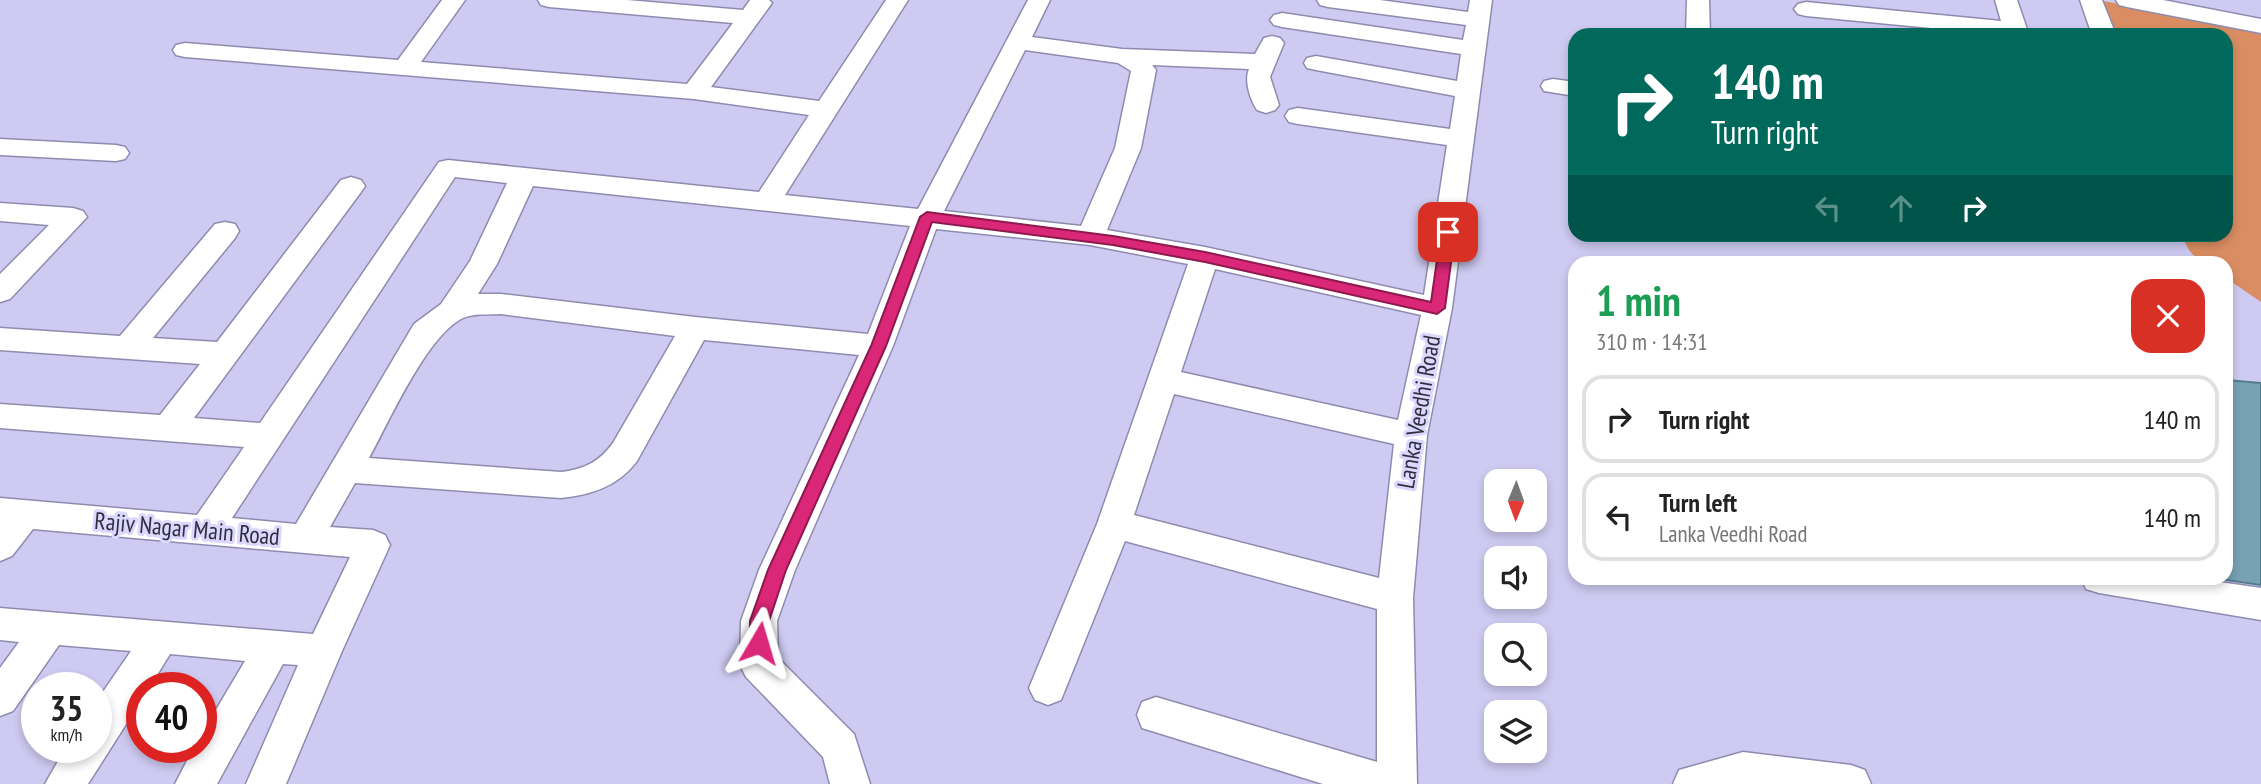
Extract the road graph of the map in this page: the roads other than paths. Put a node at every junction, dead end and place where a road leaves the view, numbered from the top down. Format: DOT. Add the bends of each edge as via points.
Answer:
graph roads {
  1 [pos="454,0"];
  2 [pos="550,0"];
  3 [pos="897,0"];
  4 [pos="1039,0"];
  5 [pos="1328,0"];
  6 [pos="1698,0"];
  7 [pos="2006,0"];
  8 [pos="2091,0"];
  9 [pos="2127,0"];
  10 [pos="756,9"];
  11 [pos="1806,9"];
  12 [pos="1277,10"];
  13 [pos="1478,23"];
  14 [pos="2261,26"];
  15 [pos="1698,28"];
  16 [pos="1979,28"];
  17 [pos="2015,28"];
  18 [pos="2101,28"];
  19 [pos="1017,42"];
  20 [pos="185,50"];
  21 [pos="1122,56"];
  22 [pos="1265,62"];
  23 [pos="1316,62"];
  24 [pos="406,66"];
  25 [pos="1468,91"];
  26 [pos="694,92"];
  27 [pos="1266,105"];
  28 [pos="826,110"];
  29 [pos="1298,116"];
  30 [pos="1461,139"];
  31 [pos="0,147"];
  32 [pos="116,153"];
  33 [pos="524,176"];
  34 [pos="351,186"];
  35 [pos="767,201"];
  36 [pos="0,212"];
  37 [pos="927,217"];
  38 [pos="225,231"];
  39 [pos="1090,236"];
  40 [pos="1205,257"];
  41 [pos="0,292"];
  42 [pos="1437,308"];
  43 [pos="453,309"];
  44 [pos="695,328"];
  45 [pos="0,339"];
  46 [pos="878,346"];
  47 [pos="128,348"];
  48 [pos="225,354"];
  49 [pos="1162,380"];
  50 [pos="0,416"];
  51 [pos="169,429"];
  52 [pos="1411,435"];
  53 [pos="269,436"];
  54 [pos="345,469"];
  55 [pos="13,513"];
  56 [pos="1114,524"];
  57 [pos="206,530"];
  58 [pos="304,539"];
  59 [pos="0,546"];
  60 [pos="2143,585"];
  61 [pos="1395,598"];
  62 [pos="2261,604"];
  63 [pos="0,624"];
  64 [pos="50,628"];
  65 [pos="161,637"];
  66 [pos="273,646"];
  67 [pos="323,650"];
  68 [pos="1048,688"];
  69 [pos="0,699"];
  70 [pos="112,712"];
  71 [pos="1156,715"];
  72 [pos="79,763"];
  73 [pos="65,784"];
  74 [pos="195,784"];
  75 [pos="266,784"];
  76 [pos="850,784"];
  77 [pos="1386,784"];
  78 [pos="1396,784"];
  79 [pos="1693,784"];
  80 [pos="1845,784"];
  81 [pos="1851,784"];
  1 -- 24 [label="street"];
  2 -- 10 [label="street"];
  3 -- 28 [label="street"];
  4 -- 19 [label="street"];
  5 -- 13 [label="street"];
  6 -- 15 [label="street"];
  7 -- 17 [label="street"];
  8 -- 18 [label="street"];
  9 -- 14 [label="street"];
  10 -- 26 [label="street"];
  11 -- 16 [label="street"];
  12 -- 13 [label="street"];
  12 -- 22 [label="street"];
  13 -- 25 [label="street, Lanka Veedhi Road"];
  19 -- 21 [label="street"];
  19 -- 37 [label="street"];
  20 -- 24 [label="street"];
  21 -- 22 [label="street"];
  21 -- 39 [label="street" via="1141,64 1144,75 1128,148"];
  22 -- 27 [label="street" via="1258,77"];
  23 -- 25 [label="street"];
  24 -- 26 [label="street"];
  25 -- 30 [label="street, Lanka Veedhi Road"];
  26 -- 28 [label="street"];
  28 -- 35 [label="street"];
  29 -- 30 [label="street"];
  30 -- 42 [label="street, Lanka Veedhi Road"];
  31 -- 32 [label="street"];
  33 -- 35 [label="street"];
  33 -- 43 [label="street" via="483,264"];
  33 -- 53 [label="street" via="448,168"];
  34 -- 48 [label="street"];
  35 -- 37 [label="street"];
  36 -- 41 [label="street" via="73,217"];
  37 -- 39 [label="street"];
  37 -- 46 [label="street"];
  38 -- 47 [label="street"];
  39 -- 40 [label="street"];
  40 -- 42 [label="street"];
  40 -- 49 [label="street"];
  42 -- 52 [label="street, Lanka Veedhi Road"];
  43 -- 44 [label="street" via="501,304"];
  43 -- 54 [label="street" via="425,332"];
  44 -- 46 [label="street"];
  44 -- 54 [label="street" via="617,465 600,477 561,485"];
  45 -- 47 [label="street"];
  46 -- 76 [label="street" via="777,570 760,621 759,666 840,747"];
  47 -- 48 [label="street"];
  48 -- 51 [label="street"];
  49 -- 52 [label="street"];
  49 -- 56 [label="street"];
  50 -- 51 [label="street"];
  51 -- 53 [label="street"];
  52 -- 61 [label="street, Lanka Veedhi Road"];
  53 -- 57 [label="street"];
  54 -- 58 [label="street"];
  55 -- 57 [label="street, Rajiv Nagar Main Road"];
  55 -- 59 [label="street"];
  56 -- 61 [label="street"];
  56 -- 68 [label="street"];
  57 -- 58 [label="street, Rajiv Nagar Main Road"];
  58 -- 67 [label="street, Rajiv Nagar Main Road" via="373,545"];
  60 -- 62 [label="street"];
  61 -- 78 [label="street, Lanka Veedhi Road"];
  63 -- 64 [label="street"];
  64 -- 65 [label="street"];
  64 -- 69 [label="street"];
  65 -- 66 [label="street"];
  65 -- 70 [label="street"];
  66 -- 67 [label="street"];
  66 -- 74 [label="street"];
  67 -- 75 [label="street"];
  71 -- 77 [label="street"];
  72 -- 73 [label="street"];
  79 -- 80 [label="street" via="1742,771"];
  80 -- 81 [label="street"];
}
